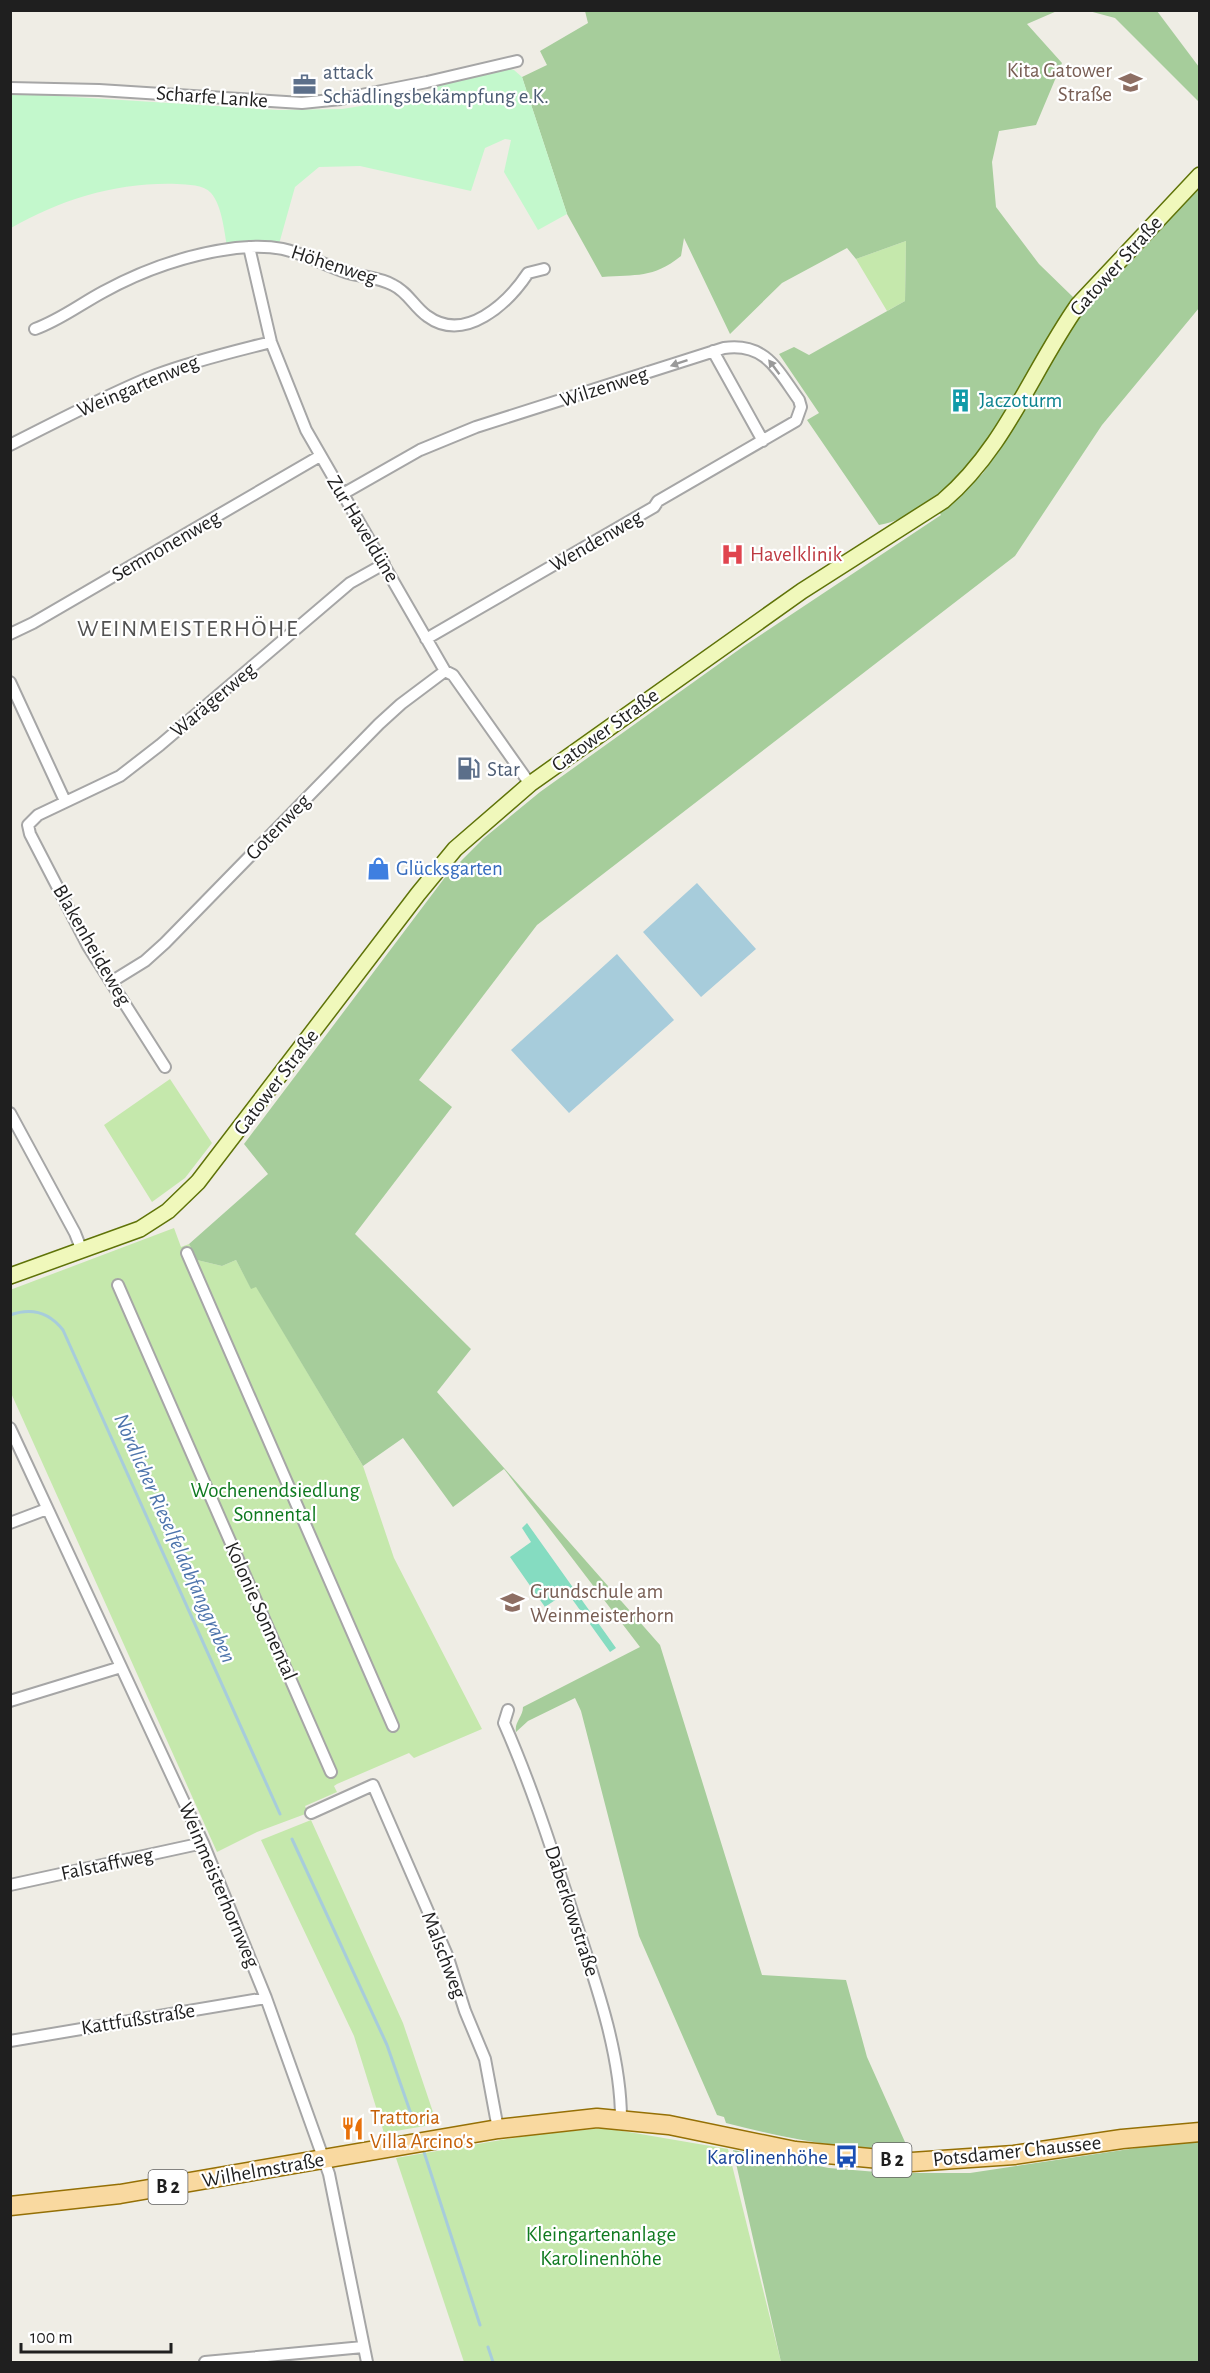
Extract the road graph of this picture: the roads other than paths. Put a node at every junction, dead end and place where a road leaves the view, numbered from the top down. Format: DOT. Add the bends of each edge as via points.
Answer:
graph roads {
  1 [pos="517,61"];
  2 [pos="10,88"];
  3 [pos="1200,175"];
  4 [pos="249,247"];
  5 [pos="544,269"];
  6 [pos="35,329"];
  7 [pos="271,342"];
  8 [pos="713,351"];
  9 [pos="763,441"];
  10 [pos="10,445"];
  11 [pos="320,456"];
  12 [pos="341,495"];
  13 [pos="384,564"];
  14 [pos="10,634"];
  15 [pos="426,639"];
  16 [pos="445,671"];
  17 [pos="10,682"];
  18 [pos="530,784"];
  19 [pos="65,801"];
  20 [pos="31,820"];
  21 [pos="111,982"];
  22 [pos="165,1067"];
  23 [pos="10,1113"];
  24 [pos="82,1251"];
  25 [pos="187,1253"];
  26 [pos="10,1276"];
  27 [pos="118,1285"];
  28 [pos="10,1428"];
  29 [pos="47,1509"];
  30 [pos="10,1523"];
  31 [pos="121,1667"];
  32 [pos="10,1701"];
  33 [pos="508,1710"];
  34 [pos="393,1726"];
  35 [pos="331,1772"];
  36 [pos="311,1813"];
  37 [pos="203,1843"];
  38 [pos="10,1885"];
  39 [pos="266,1998"];
  40 [pos="10,2041"];
  41 [pos="621,2119"];
  42 [pos="498,2129"];
  43 [pos="1200,2132"];
  44 [pos="728,2137"];
  45 [pos="324,2159"];
  46 [pos="10,2206"];
  47 [pos="363,2347"];
  48 [pos="205,2362"];
  49 [pos="220,2362"];
  50 [pos="367,2362"];
  1 -- 2 [label="street, Scharfe Lanke" via="341,99 302,103"];
  3 -- 18 [label="main road, Gatower Straße" via="1082,300 1061,329 1004,432 958,488 797,595"];
  4 -- 5 [label="street, Höhenweg" via="297,251 346,272 392,284 425,315 448,324 485,316 512,295 528,273"];
  4 -- 6 [label="street, Höhenweg" via="190,257 144,272 59,320"];
  4 -- 7 [label="street, Zur Haveldüne"];
  7 -- 10 [label="street, Weingartenweg" via="207,357 156,375"];
  7 -- 11 [label="street, Zur Haveldüne" via="294,404"];
  8 -- 9 [label="street"];
  9 -- 8 [label="street, Wilzenweg, one-way" via="796,421 799,400 757,350 742,346"];
  8 -- 12 [label="street, Wilzenweg, one-way" via="476,427 420,450"];
  9 -- 15 [label="street, Wendenweg" via="657,501 654,507 606,537"];
  11 -- 12 [label="street, Zur Haveldüne"];
  11 -- 14 [label="street, Semnonenweg"];
  12 -- 13 [label="street, Zur Haveldüne"];
  13 -- 15 [label="street, Zur Haveldüne"];
  13 -- 19 [label="street, Warägerweg" via="350,583 120,776"];
  15 -- 16 [label="street, Zur Haveldüne"];
  16 -- 18 [label="street, Zur Haveldüne" via="453,675"];
  16 -- 21 [label="street, Gotenweg" via="379,724 165,943"];
  17 -- 19 [label="street"];
  18 -- 24 [label="main road, Gatower Straße" via="455,849 198,1182 154,1221"];
  19 -- 20 [label="street, Warägerweg"];
  20 -- 21 [label="street, Blakenheideweg" via="30,834"];
  21 -- 22 [label="street, Blakenheideweg"];
  23 -- 24 [label="street"];
  24 -- 26 [label="main road, Gatower Straße"];
  25 -- 34 [label="street"];
  27 -- 35 [label="street, Kolonie Sonnental"];
  28 -- 29 [label="street, Weinmeisterhornweg"];
  29 -- 30 [label="street"];
  29 -- 31 [label="street, Weinmeisterhornweg"];
  31 -- 32 [label="street"];
  31 -- 37 [label="street, Weinmeisterhornweg"];
  33 -- 41 [label="street, Daberkowstraße" via="504,1723 532,1787 603,2015 621,2100"];
  36 -- 42 [label="street, Malschweg" via="373,1785 447,1955 485,2059"];
  37 -- 38 [label="street, Falstaffweg"];
  37 -- 39 [label="street, Weinmeisterhornweg"];
  39 -- 40 [label="street, Kattfußstraße"];
  39 -- 45 [label="street, Weinmeisterhornweg"];
  41 -- 42 [label="main road, Wilhelmstraße / B 2"];
  41 -- 44 [label="main road, Wilhelmstraße / B 2"];
  42 -- 45 [label="main road, Wilhelmstraße / B 2"];
  43 -- 44 [label="main road, Potsdamer Chaussee / B 2" via="942,2161 846,2157"];
  45 -- 46 [label="main road, Wilhelmstraße / B 2" via="120,2194"];
  45 -- 47 [label="street, Weinmeisterhornweg"];
  47 -- 49 [label="street"];
  47 -- 50 [label="street, Weinmeisterhornweg"];
  48 -- 49 [label="street"];
}
